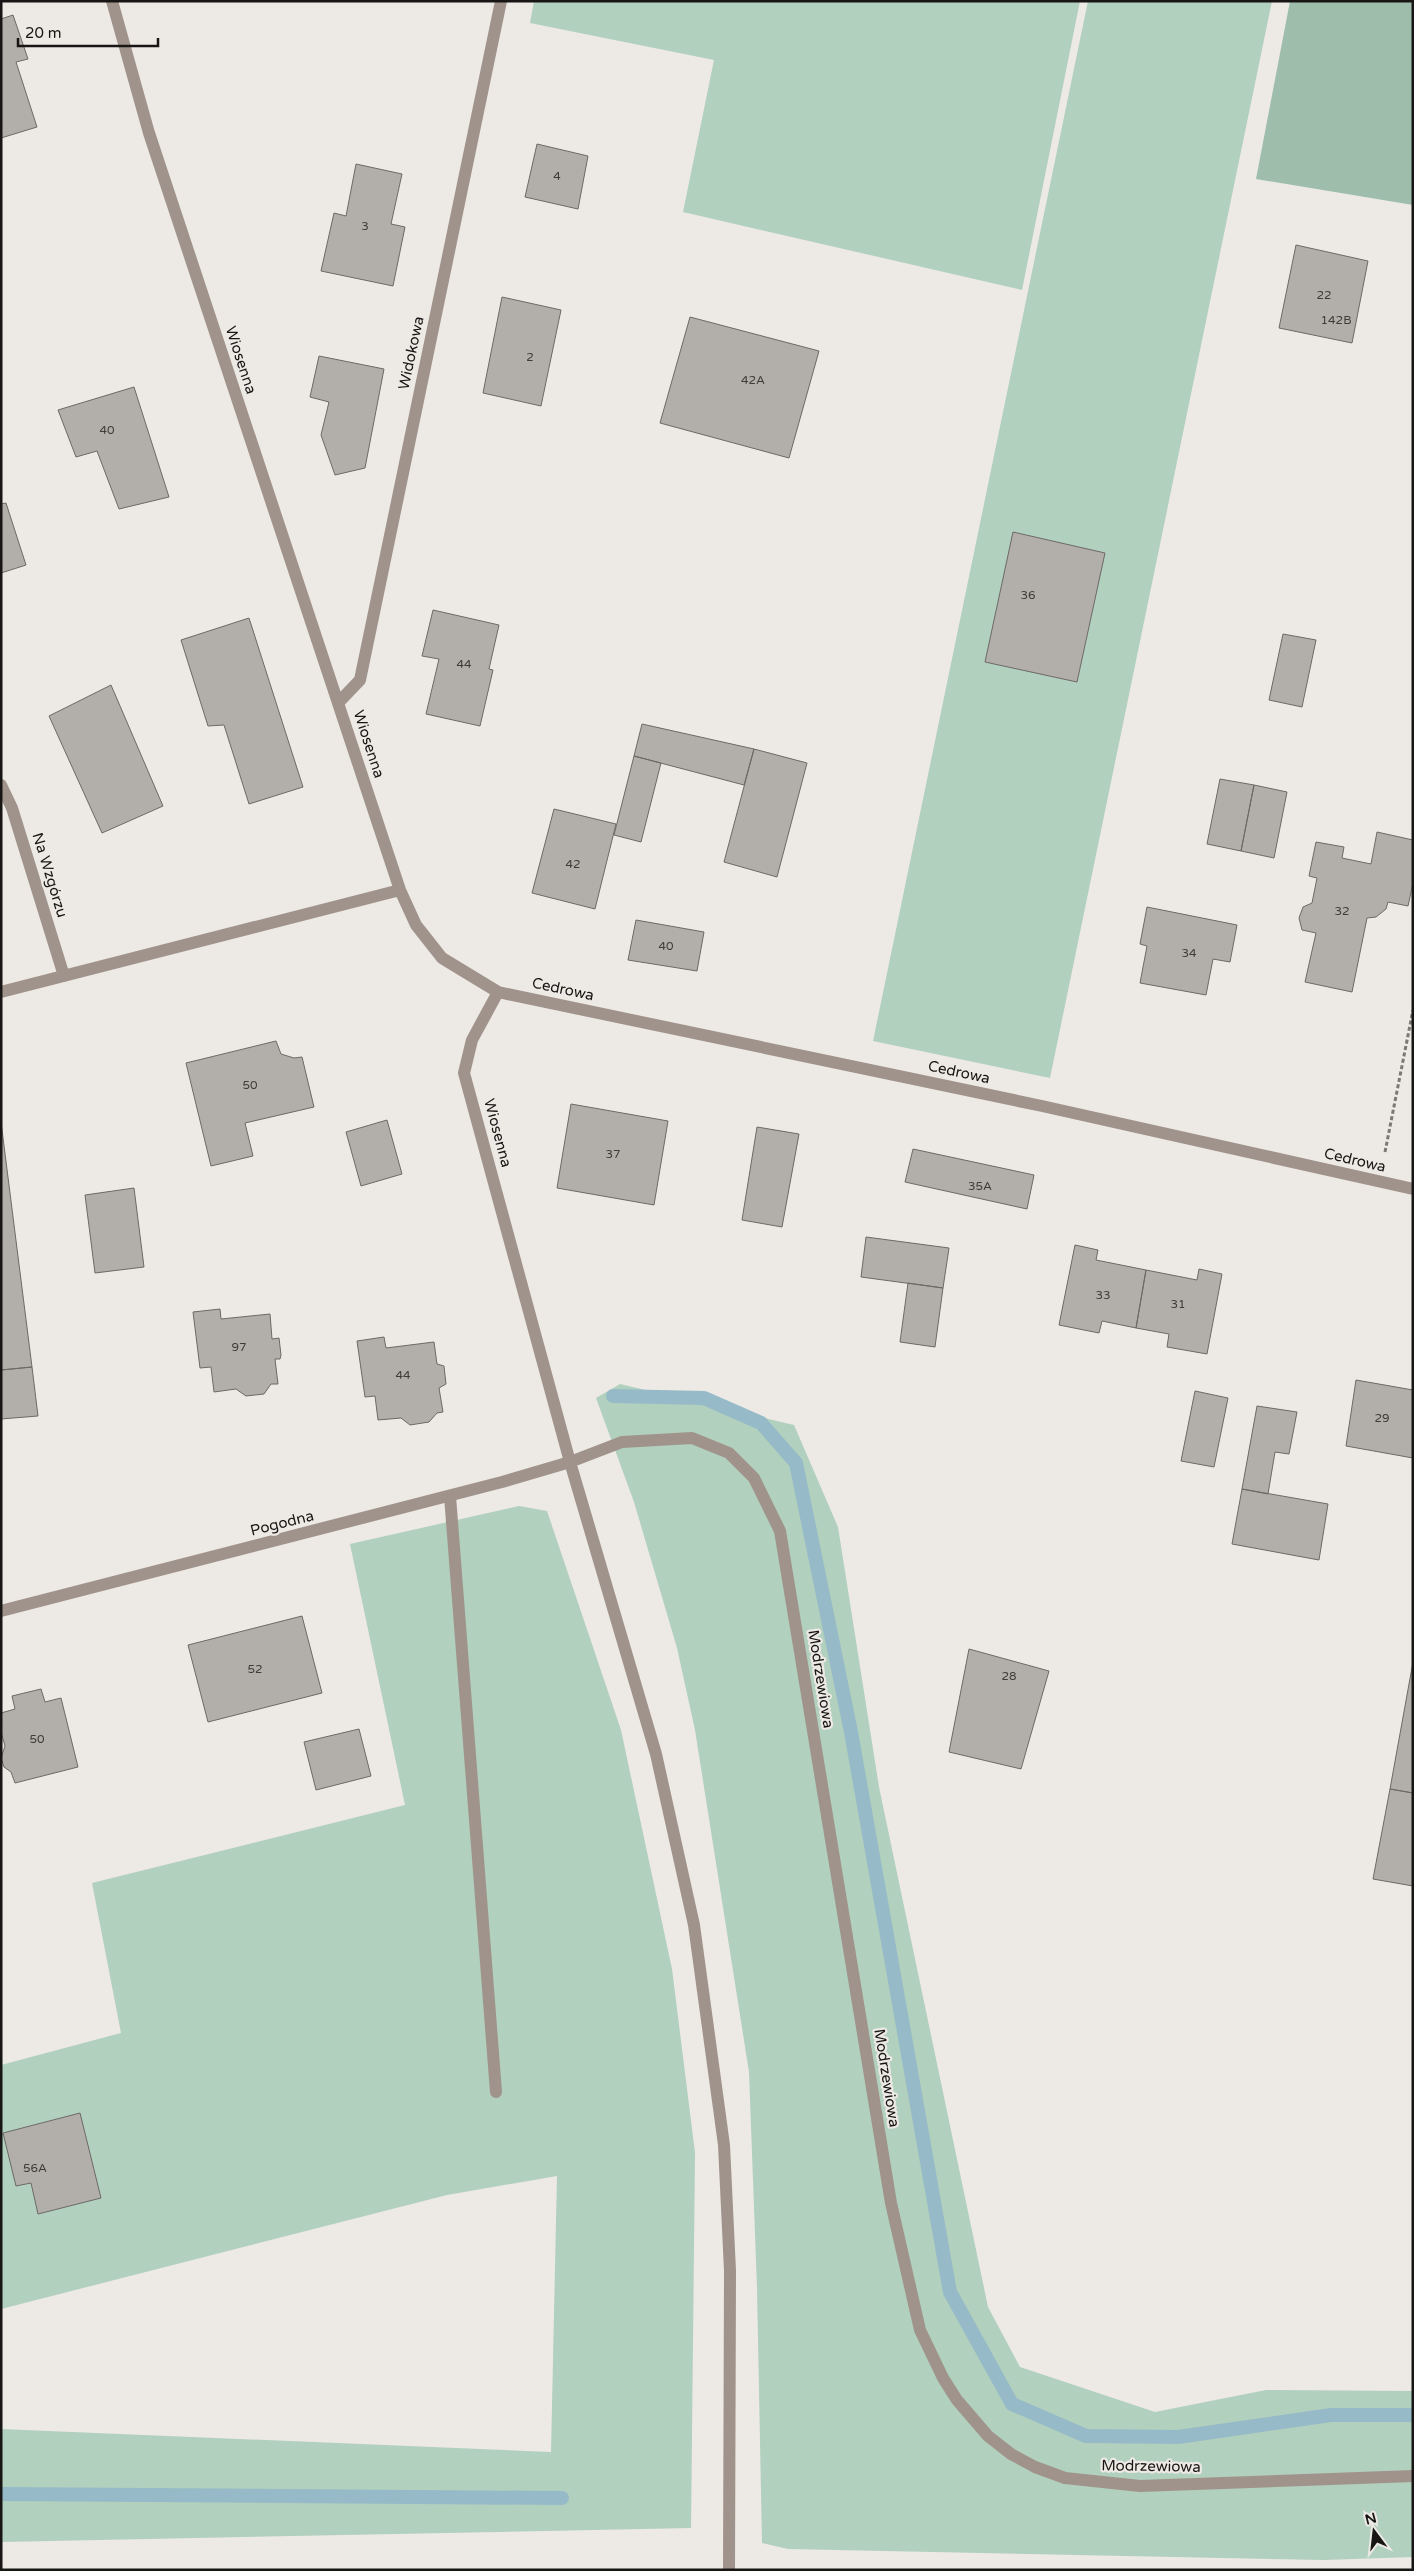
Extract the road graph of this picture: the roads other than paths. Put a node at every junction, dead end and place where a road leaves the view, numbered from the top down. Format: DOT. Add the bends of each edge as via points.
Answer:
graph roads {
  1 [pos="112,1"];
  2 [pos="501,1"];
  3 [pos="338,703"];
  4 [pos="1,785"];
  5 [pos="400,890"];
  6 [pos="64,976"];
  7 [pos="1,992"];
  8 [pos="498,992"];
  9 [pos="1413,1190"];
  10 [pos="570,1462"];
  11 [pos="450,1496"];
  12 [pos="1,1612"];
  13 [pos="496,2092"];
  14 [pos="1413,2476"];
  15 [pos="729,2570"];
  1 -- 3 [label="street, Wiosenna" via="149,134"];
  2 -- 3 [label="street, Widokowa" via="360,680"];
  3 -- 5 [label="street, Wiosenna"];
  4 -- 6 [label="street, Na Wzgórzu" via="12,808"];
  5 -- 6 [label="street"];
  5 -- 8 [label="street, Wiosenna" via="416,925 442,958"];
  6 -- 7 [label="street"];
  8 -- 9 [label="street, Cedrowa" via="1042,1106"];
  8 -- 10 [label="street, Wiosenna" via="472,1040 464,1073"];
  10 -- 11 [label="street, Pogodna"];
  10 -- 14 [label="street, Modrzewiowa" via="622,1442 692,1438 730,1453 754,1478 780,1531 891,2202 920,2330 957,2400 988,2436 1011,2454 1065,2478 1140,2486"];
  10 -- 15 [label="street, Wiosenna" via="656,1754 694,1925 724,2145 730,2271"];
  11 -- 12 [label="street, Pogodna"];
  11 -- 13 [label="street"];
}
